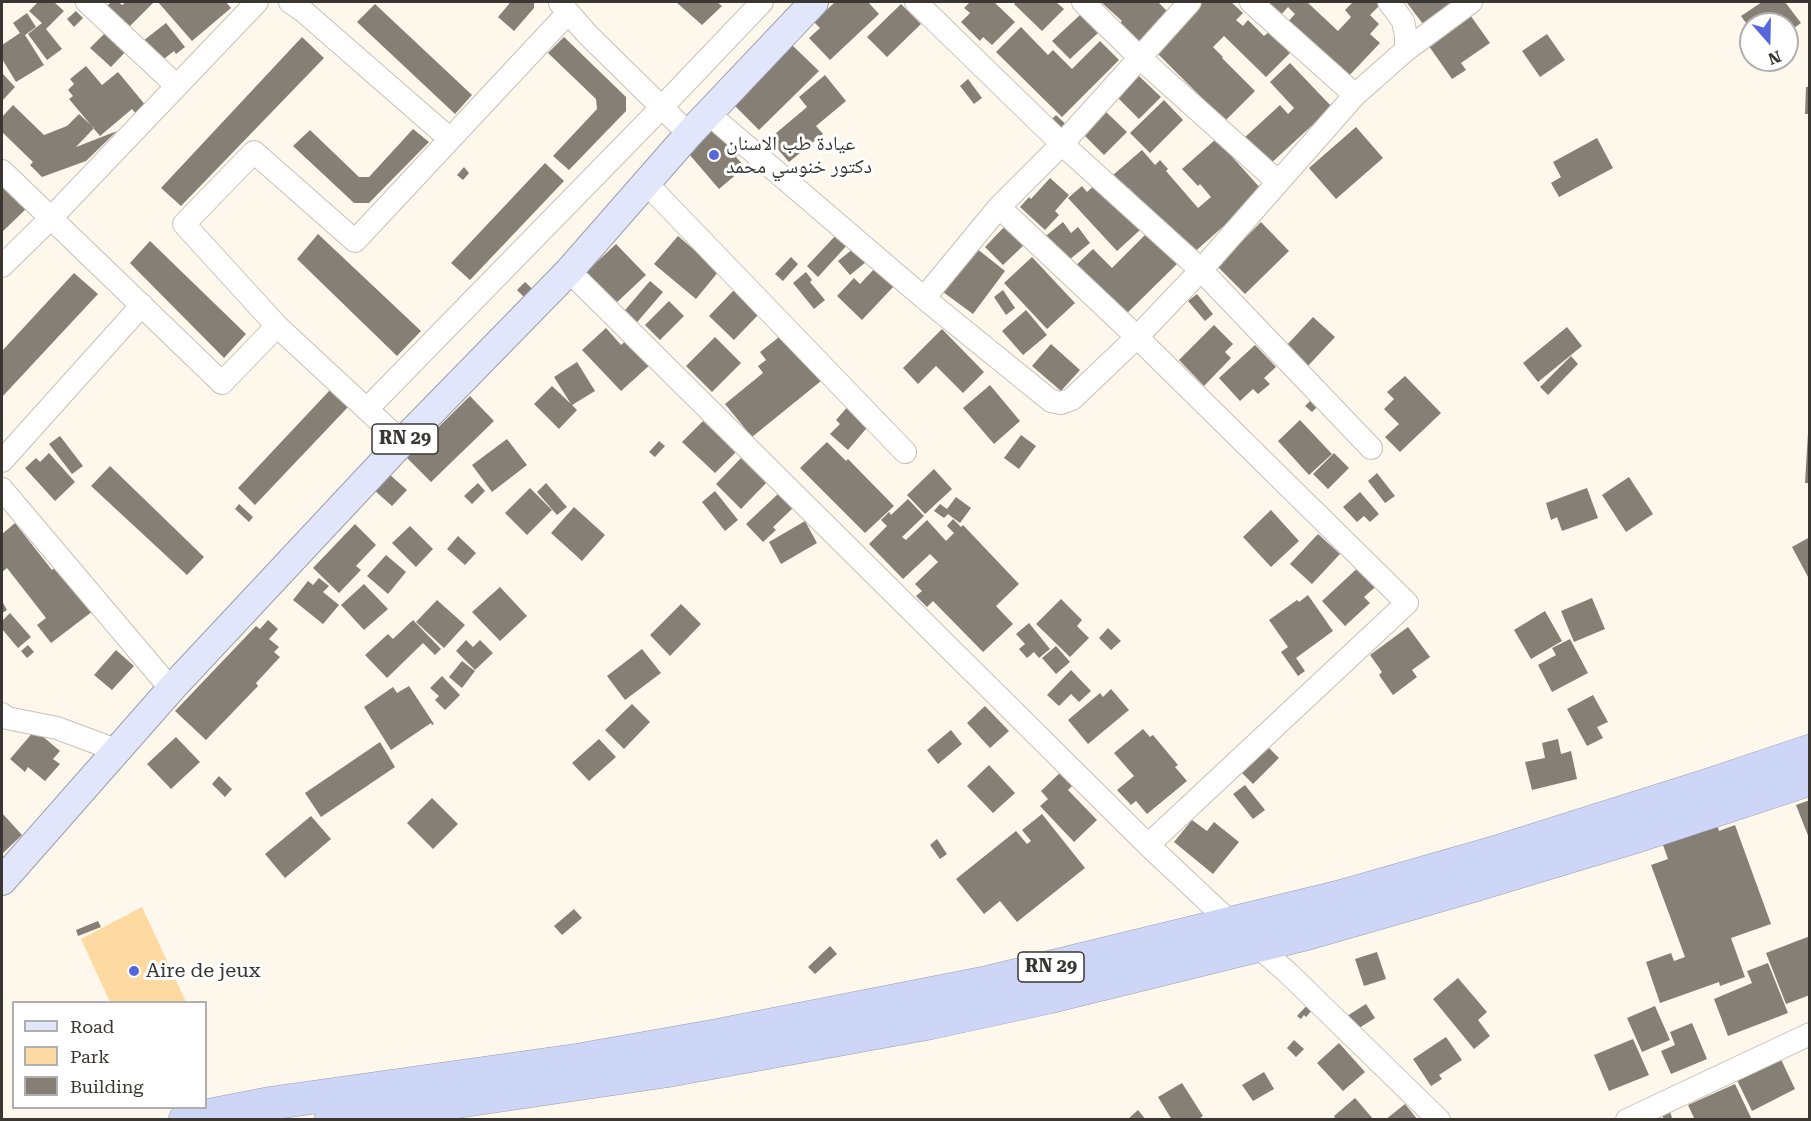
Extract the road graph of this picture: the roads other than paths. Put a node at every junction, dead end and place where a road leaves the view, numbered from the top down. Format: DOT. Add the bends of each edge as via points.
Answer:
graph roads {
  1 [pos="87,2"];
  2 [pos="257,2"];
  3 [pos="290,2"];
  4 [pos="762,2"];
  5 [pos="814,2"];
  6 [pos="916,2"];
  7 [pos="1083,2"];
  8 [pos="1190,2"];
  9 [pos="1251,2"];
  10 [pos="1389,2"];
  11 [pos="1471,2"];
  12 [pos="563,7"];
  13 [pos="1406,50"];
  14 [pos="1140,58"];
  15 [pos="177,86"];
  16 [pos="1355,95"];
  17 [pos="662,107"];
  18 [pos="709,114"];
  19 [pos="689,134"];
  20 [pos="450,140"];
  21 [pos="1062,144"];
  22 [pos="2,171"];
  23 [pos="1277,181"];
  24 [pos="646,183"];
  25 [pos="999,207"];
  26 [pos="51,218"];
  27 [pos="2,266"];
  28 [pos="1201,270"];
  29 [pos="569,271"];
  30 [pos="924,298"];
  31 [pos="141,305"];
  32 [pos="277,326"];
  33 [pos="1137,337"];
  34 [pos="367,409"];
  35 [pos="402,442"];
  36 [pos="1371,448"];
  37 [pos="905,452"];
  38 [pos="2,461"];
  39 [pos="2,489"];
  40 [pos="171,689"];
  41 [pos="2,714"];
  42 [pos="116,750"];
  43 [pos="1809,751"];
  44 [pos="1809,779"];
  45 [pos="1148,845"];
  46 [pos="2,881"];
  47 [pos="1231,923"];
  48 [pos="1259,946"];
  49 [pos="1809,1034"];
  50 [pos="186,1119"];
  51 [pos="331,1119"];
  52 [pos="1439,1119"];
  53 [pos="1627,1119"];
  1 -- 15 [label="street"];
  2 -- 15 [label="street"];
  3 -- 20 [label="street"];
  4 -- 17 [label="street"];
  5 -- 18 [label="main road, RN 29"];
  6 -- 21 [label="street"];
  7 -- 14 [label="street"];
  8 -- 14 [label="street"];
  9 -- 16 [label="street"];
  10 -- 13 [label="street" via="1403,21"];
  11 -- 13 [label="street"];
  12 -- 17 [label="street"];
  12 -- 20 [label="street"];
  13 -- 16 [label="street"];
  14 -- 21 [label="street"];
  14 -- 23 [label="street"];
  15 -- 26 [label="street"];
  16 -- 23 [label="street"];
  17 -- 19 [label="street"];
  17 -- 34 [label="street"];
  18 -- 19 [label="main road, RN 29"];
  18 -- 30 [label="street"];
  19 -- 24 [label="main road, RN 29"];
  20 -- 32 [label="street" via="355,241 254,152 184,224"];
  21 -- 25 [label="street"];
  21 -- 28 [label="street"];
  22 -- 26 [label="street"];
  23 -- 28 [label="street"];
  24 -- 29 [label="main road, RN 29"];
  24 -- 37 [label="street"];
  25 -- 30 [label="street"];
  25 -- 33 [label="street"];
  26 -- 27 [label="street"];
  26 -- 31 [label="street"];
  28 -- 33 [label="street"];
  28 -- 36 [label="street"];
  29 -- 35 [label="main road, RN 29"];
  29 -- 45 [label="street"];
  30 -- 33 [label="street" via="1051,401 1061,403 1072,399"];
  31 -- 32 [label="street" via="222,384"];
  31 -- 38 [label="street"];
  32 -- 34 [label="street"];
  33 -- 45 [label="street" via="1407,603"];
  34 -- 35 [label="street"];
  35 -- 40 [label="main road, RN 29"];
  39 -- 40 [label="street"];
  40 -- 42 [label="main road, RN 29"];
  41 -- 42 [label="street" via="57,728"];
  42 -- 46 [label="main road, RN 29"];
  43 -- 47 [label="highway, RN 29" via="1500,851"];
  44 -- 48 [label="highway, RN 29" via="1594,850"];
  45 -- 47 [label="street"];
  47 -- 48 [label="street"];
  47 -- 50 [label="highway, RN 29" via="985,983 715,1036"];
  48 -- 51 [label="highway, RN 29" via="929,1023 665,1071"];
  48 -- 52 [label="street"];
  49 -- 53 [label="street"];
}
